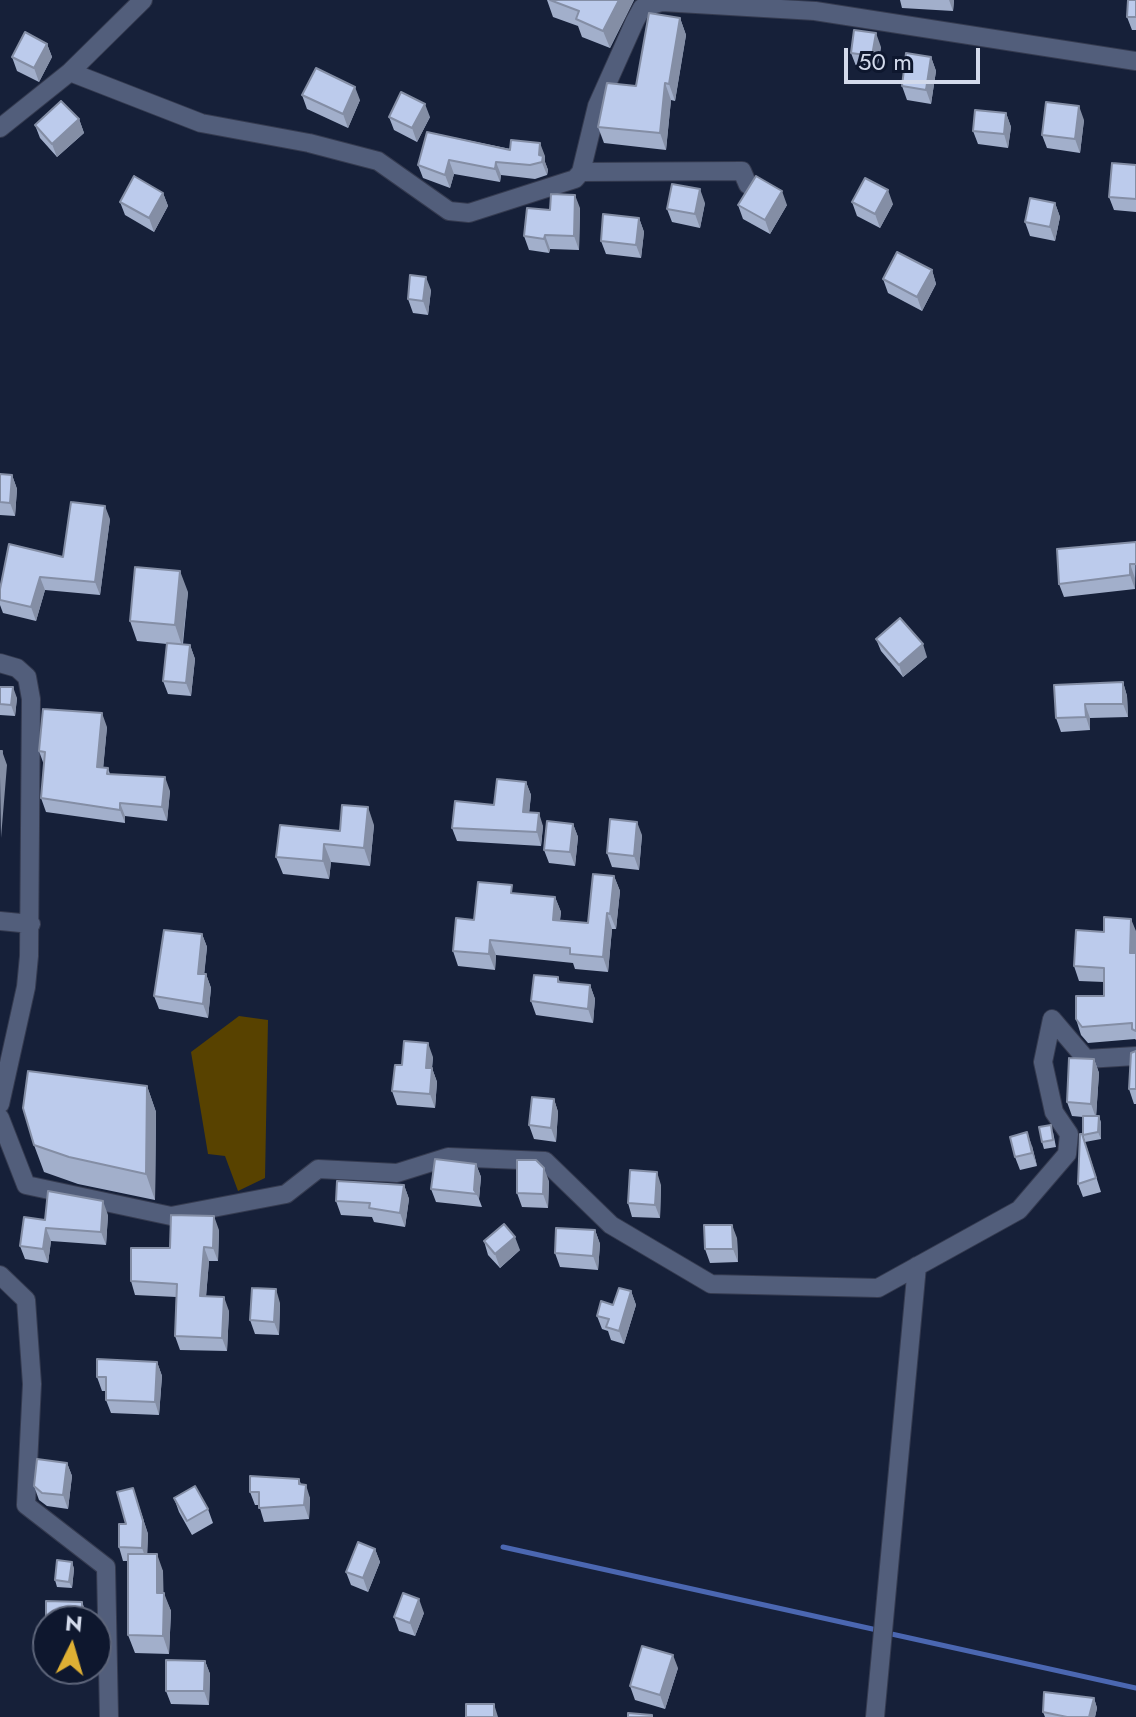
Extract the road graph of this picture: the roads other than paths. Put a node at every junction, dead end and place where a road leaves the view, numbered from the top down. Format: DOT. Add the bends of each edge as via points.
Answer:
graph roads {
  1 [pos="143,0"];
  2 [pos="643,4"];
  3 [pos="1136,61"];
  4 [pos="70,72"];
  5 [pos="0,128"];
  6 [pos="581,172"];
  7 [pos="748,185"];
  8 [pos="0,663"];
  9 [pos="0,921"];
  10 [pos="31,924"];
  11 [pos="1136,1056"];
  12 [pos="0,1104"];
  13 [pos="0,1118"];
  14 [pos="917,1266"];
  15 [pos="0,1275"];
  16 [pos="109,1717"];
  17 [pos="875,1717"];
  1 -- 4 [label="street"];
  2 -- 3 [label="street" via="815,11"];
  2 -- 6 [label="street" via="597,106"];
  4 -- 5 [label="street"];
  4 -- 6 [label="street" via="201,123 378,161 449,211 460,213 566,182"];
  6 -- 7 [label="street" via="742,171"];
  8 -- 10 [label="street" via="17,668 30,688"];
  9 -- 10 [label="street"];
  10 -- 12 [label="street" via="26,987"];
  11 -- 14 [label="street" via="1086,1059 1052,1019 1043,1062 1054,1112 1069,1134 1067,1154 1019,1210"];
  13 -- 14 [label="street" via="26,1185 171,1216 286,1194 318,1169 397,1173 448,1157 545,1161 611,1225 711,1284 878,1288"];
  14 -- 17 [label="street"];
  15 -- 16 [label="street" via="26,1300 32,1384 26,1505 106,1567"];
}
